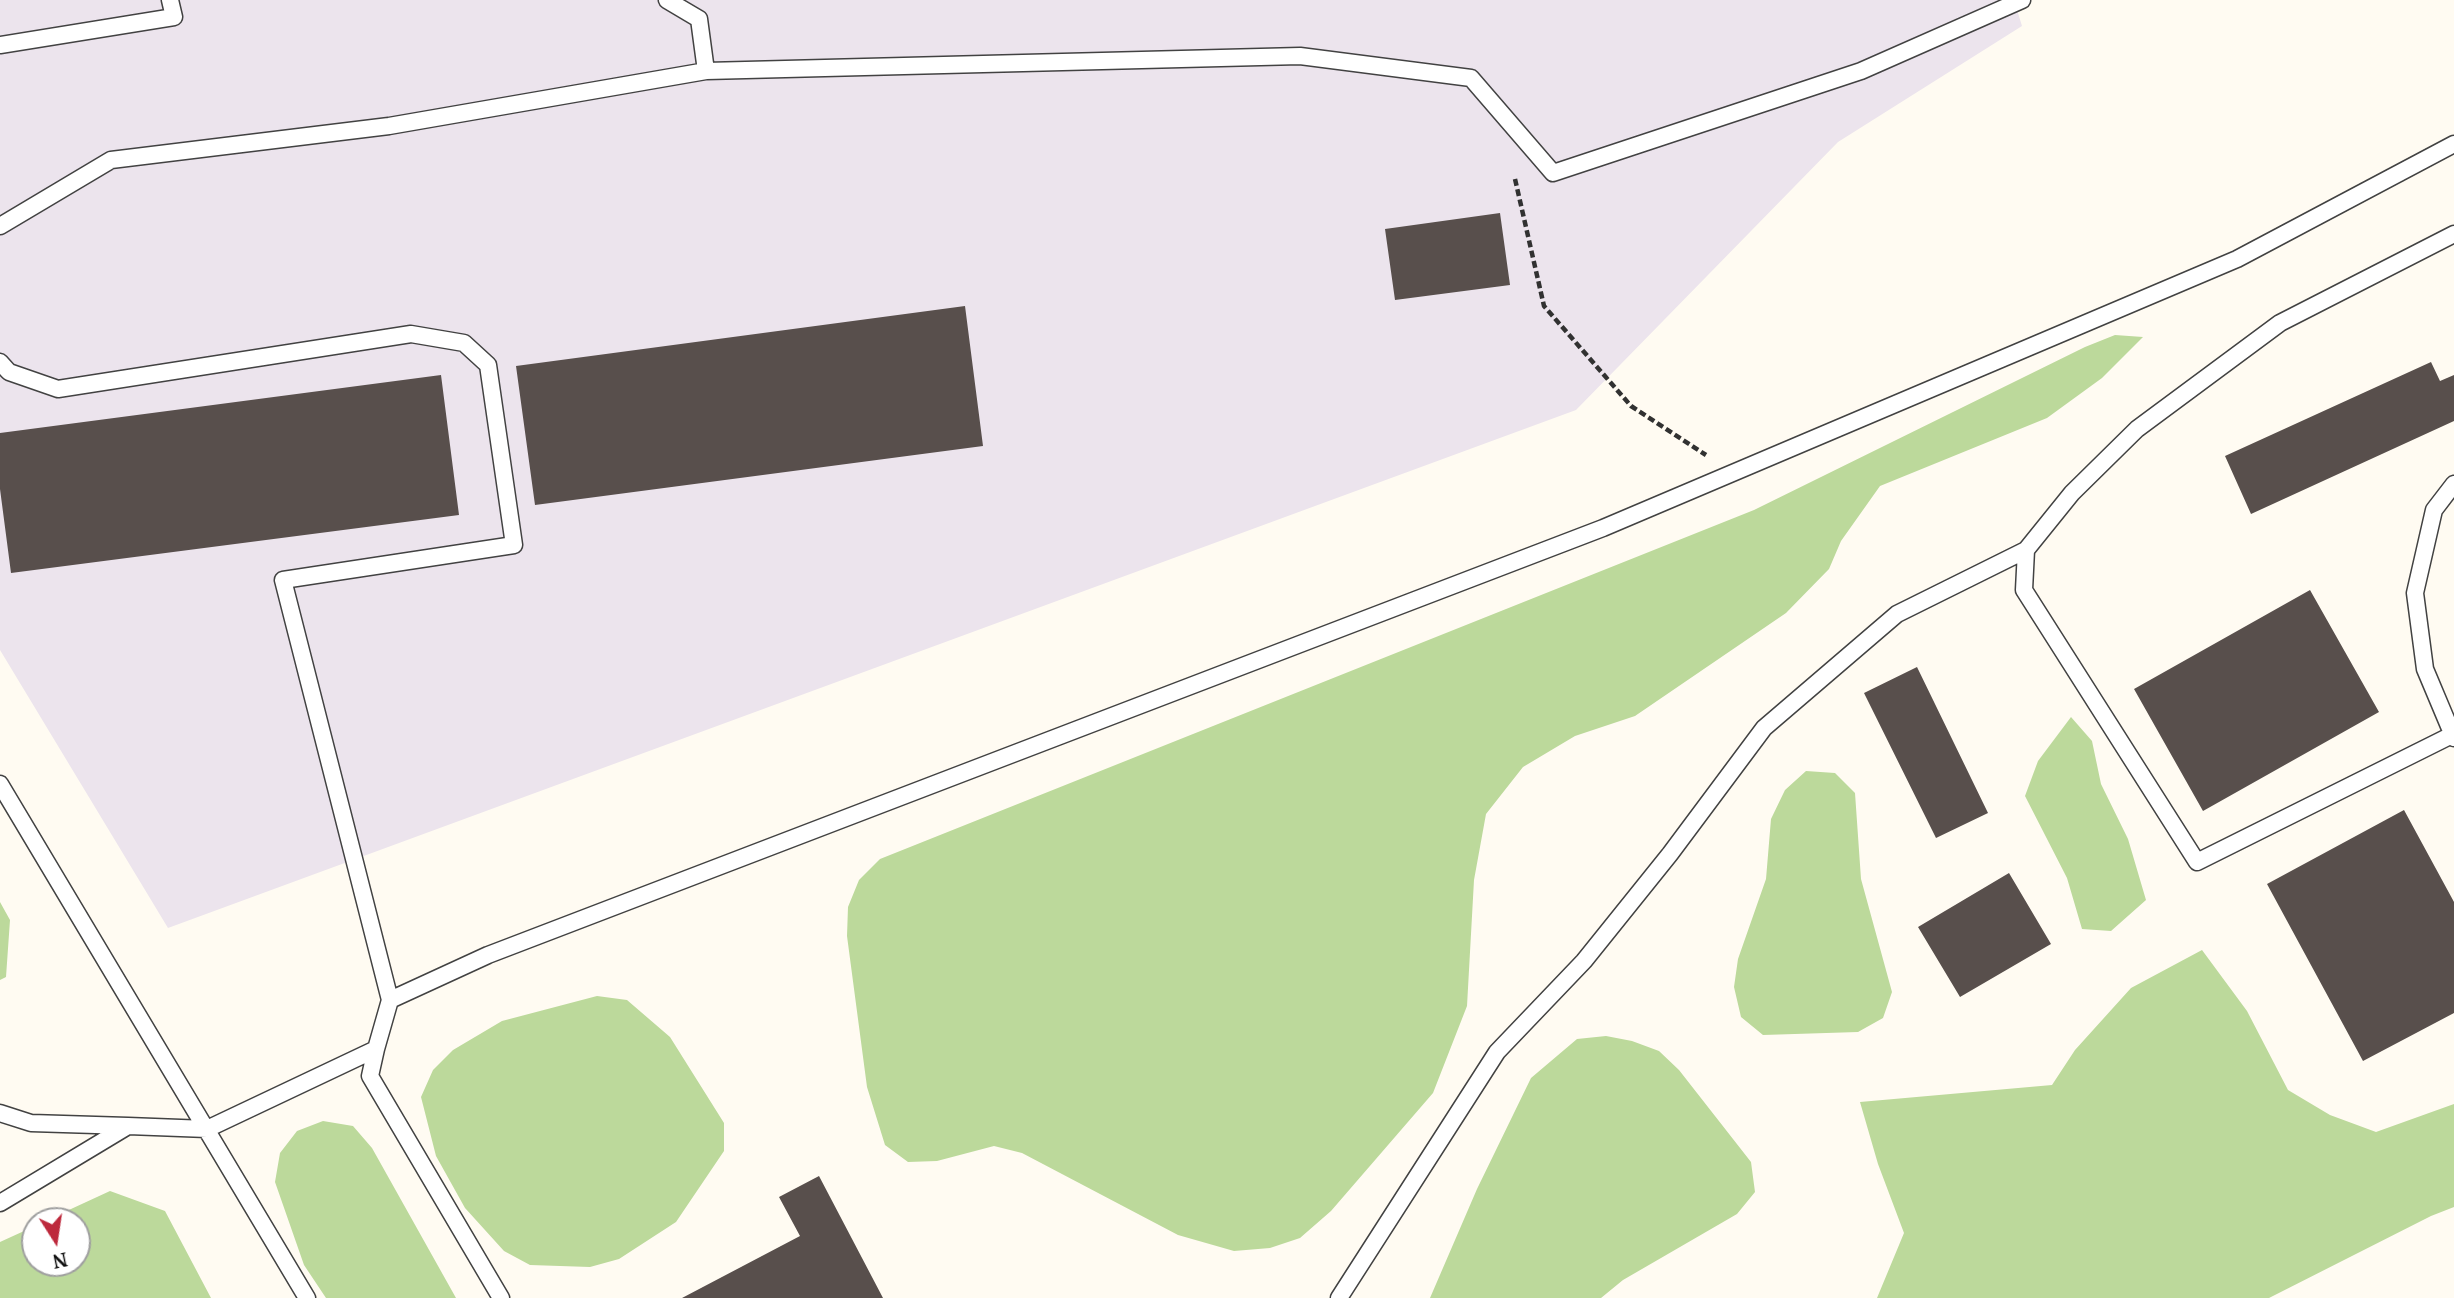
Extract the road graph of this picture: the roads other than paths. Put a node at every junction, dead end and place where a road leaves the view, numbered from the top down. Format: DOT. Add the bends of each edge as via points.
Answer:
graph roads {
  1 [pos="170,0"];
  2 [pos="667,0"];
  3 [pos="2022,0"];
  4 [pos="0,45"];
  5 [pos="706,71"];
  6 [pos="2454,144"];
  7 [pos="0,226"];
  8 [pos="2454,234"];
  9 [pos="0,362"];
  10 [pos="2454,484"];
  11 [pos="2026,550"];
  12 [pos="2453,736"];
  13 [pos="0,784"];
  14 [pos="390,1000"];
  15 [pos="376,1049"];
  16 [pos="0,1113"];
  17 [pos="128,1126"];
  18 [pos="207,1129"];
  19 [pos="0,1203"];
  20 [pos="307,1298"];
  21 [pos="501,1298"];
  22 [pos="1339,1298"];
  1 -- 4 [label="lane" via="174,18"];
  2 -- 5 [label="lane" via="699,19"];
  3 -- 5 [label="lane" via="1861,71 1553,173 1471,78 1300,56"];
  5 -- 7 [label="lane" via="389,126 111,160"];
  6 -- 14 [label="lane" via="2238,259 1590,533 488,955"];
  8 -- 11 [label="lane" via="2280,323 2137,429 2072,493"];
  9 -- 14 [label="lane" via="9,372 58,389 411,334 464,343 488,365 514,545 283,580"];
  10 -- 12 [label="lane" via="2434,510 2414,593 2426,669"];
  11 -- 12 [label="lane" via="2024,590 2197,862"];
  11 -- 22 [label="lane" via="1897,614 1763,728 1584,961 1497,1052"];
  13 -- 18 [label="lane"];
  14 -- 15 [label="lane"];
  15 -- 18 [label="lane"];
  15 -- 21 [label="lane" via="370,1076"];
  16 -- 17 [label="lane" via="31,1123"];
  17 -- 18 [label="lane"];
  17 -- 19 [label="lane"];
  18 -- 20 [label="lane"];
}
